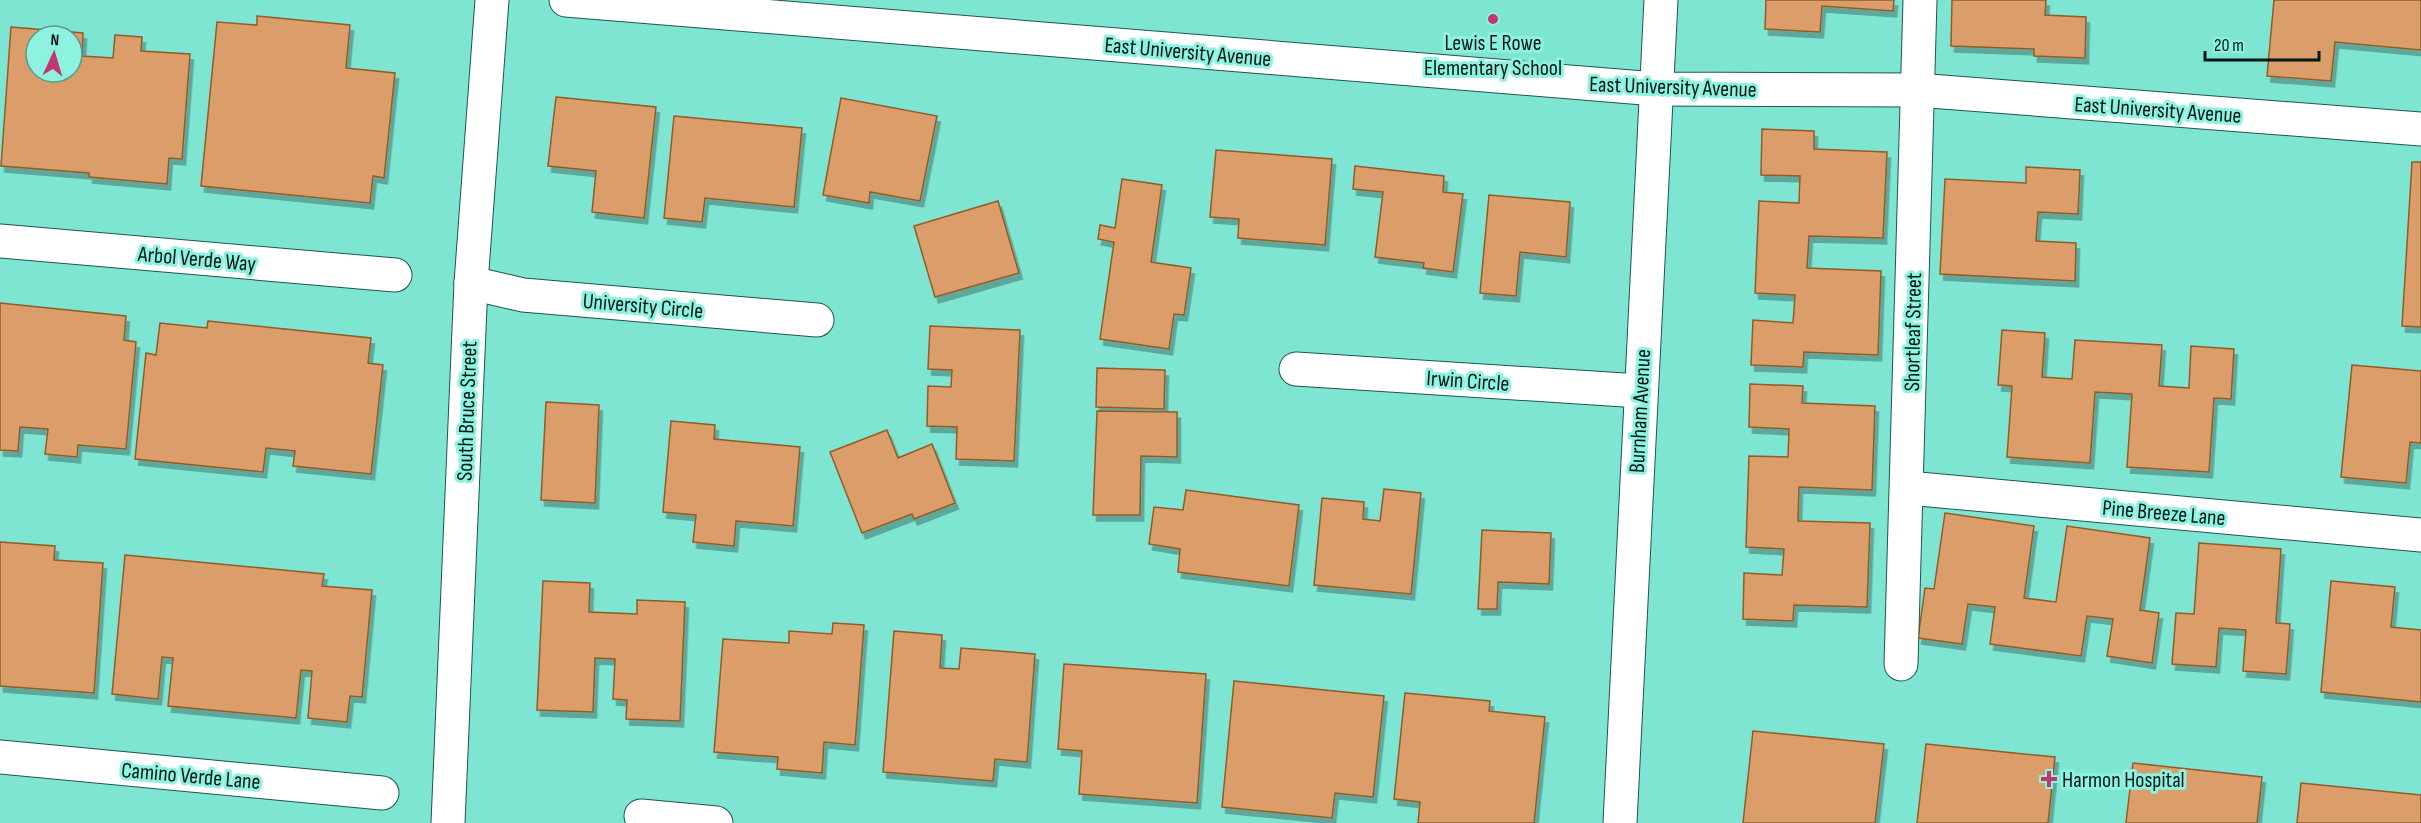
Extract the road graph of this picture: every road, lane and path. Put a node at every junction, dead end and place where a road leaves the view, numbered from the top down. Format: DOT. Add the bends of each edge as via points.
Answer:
graph roads {
  1 [pos="492,0"];
  2 [pos="567,0"];
  3 [pos="1661,0"];
  4 [pos="1920,0"];
  5 [pos="1656,89"];
  6 [pos="1917,90"];
  7 [pos="2421,129"];
  8 [pos="0,241"];
  9 [pos="394,275"];
  10 [pos="471,283"];
  11 [pos="817,320"];
  12 [pos="1296,369"];
  13 [pos="1640,391"];
  14 [pos="1908,488"];
  15 [pos="2421,535"];
  16 [pos="1901,664"];
  17 [pos="0,758"];
  18 [pos="382,793"];
  19 [pos="641,816"];
  20 [pos="448,823"];
  21 [pos="716,823"];
  22 [pos="1620,823"];
  1 -- 10 [label="street, South Bruce Street"];
  2 -- 5 [label="street, East University Avenue"];
  3 -- 5 [label="street, Burnham Avenue"];
  4 -- 6 [label="street, Shortleaf Street"];
  5 -- 6 [label="street, East University Avenue"];
  5 -- 13 [label="street, Burnham Avenue"];
  6 -- 7 [label="street, East University Avenue"];
  6 -- 14 [label="street, Shortleaf Street"];
  8 -- 9 [label="street, Arbol Verde Way"];
  10 -- 11 [label="street, University Circle" via="523,295"];
  10 -- 20 [label="street, South Bruce Street"];
  12 -- 13 [label="street, Irwin Circle"];
  13 -- 22 [label="street, Burnham Avenue"];
  14 -- 15 [label="street, Pine Breeze Lane"];
  14 -- 16 [label="street, Shortleaf Street"];
  17 -- 18 [label="street, Camino Verde Lane"];
  19 -- 21 [label="street"];
}
